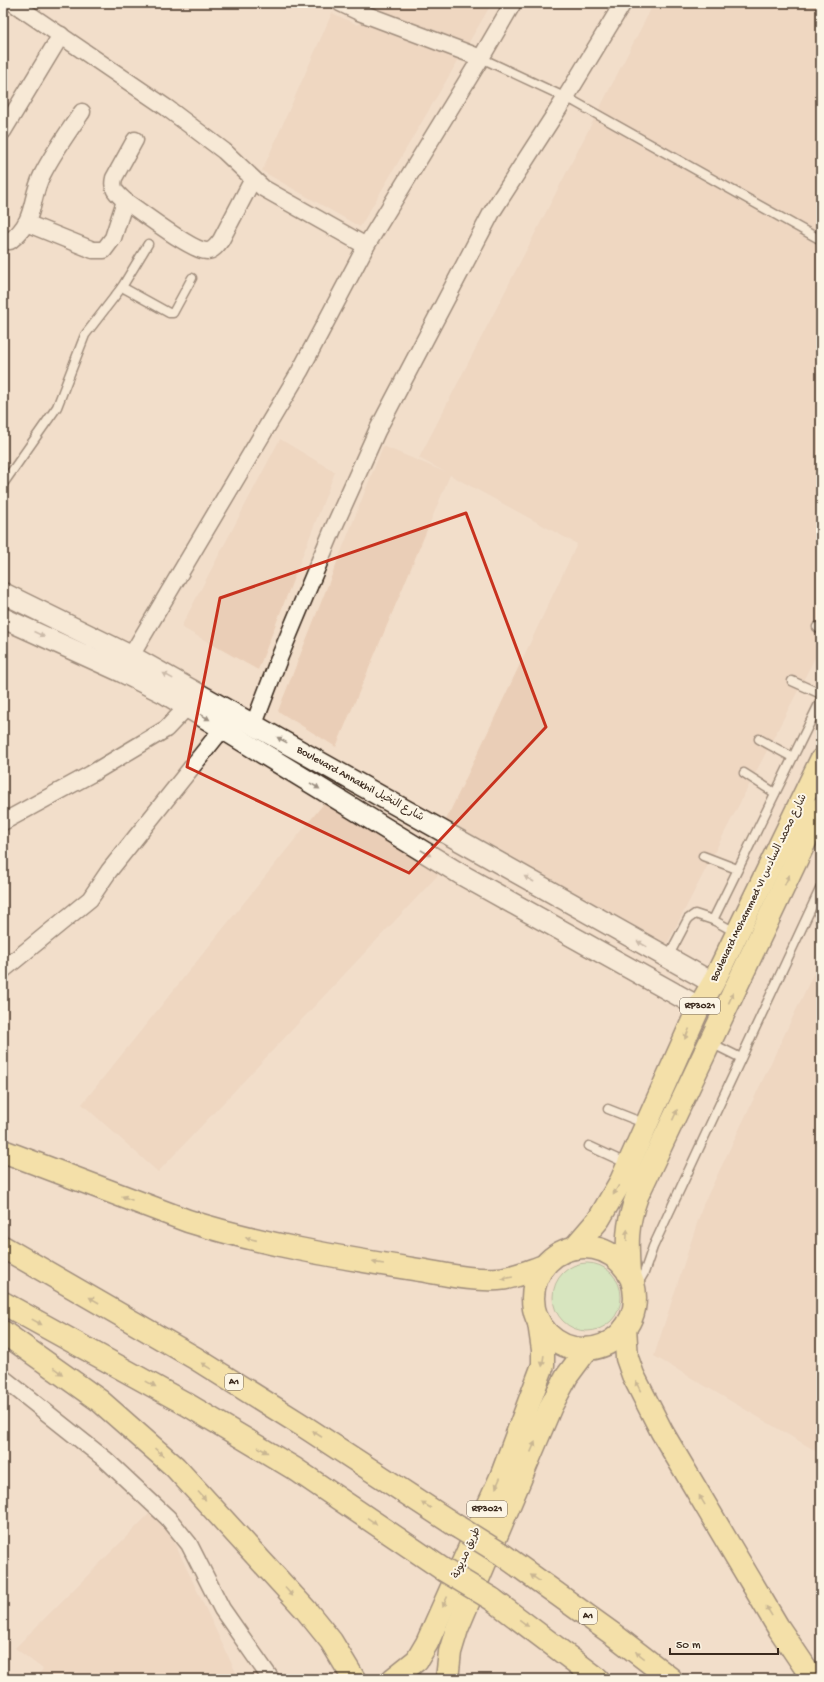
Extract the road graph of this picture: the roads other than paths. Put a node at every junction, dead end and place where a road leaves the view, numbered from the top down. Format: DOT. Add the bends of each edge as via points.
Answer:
graph roads {
  1 [pos="13,3"];
  2 [pos="340,3"];
  3 [pos="512,3"];
  4 [pos="624,3"];
  5 [pos="363,8"];
  6 [pos="61,35"];
  7 [pos="481,58"];
  8 [pos="566,97"];
  9 [pos="82,112"];
  10 [pos="5,123"];
  11 [pos="135,140"];
  12 [pos="253,179"];
  13 [pos="125,201"];
  14 [pos="26,223"];
  15 [pos="3,239"];
  16 [pos="821,240"];
  17 [pos="148,244"];
  18 [pos="366,246"];
  19 [pos="192,278"];
  20 [pos="122,287"];
  21 [pos="3,484"];
  22 [pos="3,593"];
  23 [pos="3,618"];
  24 [pos="126,664"];
  25 [pos="792,681"];
  26 [pos="821,694"];
  27 [pos="821,700"];
  28 [pos="187,707"];
  29 [pos="254,724"];
  30 [pos="223,728"];
  31 [pos="759,739"];
  32 [pos="792,757"];
  33 [pos="821,760"];
  34 [pos="744,773"];
  35 [pos="775,793"];
  36 [pos="821,808"];
  37 [pos="3,822"];
  38 [pos="703,856"];
  39 [pos="737,869"];
  40 [pos="821,887"];
  41 [pos="713,920"];
  42 [pos="737,933"];
  43 [pos="667,958"];
  44 [pos="3,970"];
  45 [pos="713,983"];
  46 [pos="699,1007"];
  47 [pos="710,1042"];
  48 [pos="741,1058"];
  49 [pos="608,1109"];
  50 [pos="646,1124"];
  51 [pos="589,1146"];
  52 [pos="3,1151"];
  53 [pos="629,1164"];
  54 [pos="3,1247"];
  55 [pos="574,1248"];
  56 [pos="544,1266"];
  57 [pos="632,1282"];
  58 [pos="3,1303"];
  59 [pos="539,1323"];
  60 [pos="625,1328"];
  61 [pos="3,1332"];
  62 [pos="587,1349"];
  63 [pos="3,1378"];
  64 [pos="271,1679"];
  65 [pos="354,1679"];
  66 [pos="394,1679"];
  67 [pos="397,1679"];
  68 [pos="414,1679"];
  69 [pos="447,1679"];
  70 [pos="598,1679"];
  71 [pos="671,1679"];
  72 [pos="813,1679"];
  1 -- 6 [label="street"];
  2 -- 5 [label="street"];
  3 -- 7 [label="street"];
  4 -- 8 [label="street"];
  5 -- 7 [label="street"];
  6 -- 10 [label="street"];
  6 -- 12 [label="street" via="167,108 224,151"];
  7 -- 8 [label="lane"];
  7 -- 18 [label="street"];
  8 -- 16 [label="lane"];
  8 -- 29 [label="street" via="492,212 378,431 333,529"];
  9 -- 14 [label="street" via="41,176"];
  11 -- 13 [label="street" via="112,186"];
  12 -- 13 [label="street" via="221,240 215,248 207,251 193,247"];
  12 -- 18 [label="street" via="263,188"];
  13 -- 14 [label="street" via="113,238 104,250 93,250"];
  14 -- 15 [label="street" via="19,234 10,241"];
  17 -- 20 [label="lane"];
  18 -- 24 [label="street" via="300,371"];
  19 -- 20 [label="lane" via="173,313"];
  20 -- 21 [label="lane" via="84,334 57,407"];
  22 -- 24 [label="street, Boulevard Annakhil شارع النخيل"];
  23 -- 24 [label="street, Boulevard Annakhil شارع النخيل, one-way"];
  24 -- 28 [label="street, Boulevard Annakhil شارع النخيل"];
  29 -- 24 [label="street, Boulevard Annakhil شارع النخيل, one-way"];
  25 -- 26 [label="lane"];
  27 -- 32 [label="lane"];
  28 -- 30 [label="street, Boulevard Annakhil شارع النخيل, one-way"];
  28 -- 37 [label="street" via="166,729"];
  43 -- 29 [label="street, Boulevard Annakhil شارع النخيل, one-way"];
  30 -- 44 [label="street" via="109,871 90,899"];
  30 -- 46 [label="street, Boulevard Annakhil شارع النخيل, one-way" via="462,875"];
  31 -- 32 [label="lane"];
  32 -- 35 [label="lane"];
  33 -- 42 [label="highway, Boulevard Mohammed VI شارع محمد السادس / RP3021"];
  34 -- 35 [label="lane"];
  35 -- 39 [label="lane"];
  47 -- 36 [label="highway, Boulevard Mohammed VI شارع محمد السادس / RP3021, one-way"];
  38 -- 39 [label="lane"];
  39 -- 41 [label="lane"];
  40 -- 48 [label="lane"];
  41 -- 42 [label="lane"];
  41 -- 43 [label="lane" via="695,914 688,918"];
  42 -- 45 [label="highway, Boulevard Mohammed VI شارع محمد السادس / RP3021"];
  43 -- 45 [label="street, Boulevard Annakhil شارع النخيل"];
  45 -- 46 [label="highway, Boulevard Mohammed VI شارع محمد السادس / RP3021"];
  46 -- 50 [label="highway, Boulevard Mohammed VI شارع محمد السادس / RP3021, one-way"];
  47 -- 48 [label="lane"];
  57 -- 47 [label="highway, Boulevard Mohammed VI شارع محمد السادس / RP3021, one-way" via="627,1237 630,1214"];
  48 -- 57 [label="lane" via="653,1247 644,1273"];
  49 -- 50 [label="lane"];
  50 -- 53 [label="highway, Boulevard Mohammed VI شارع محمد السادس / RP3021"];
  51 -- 53 [label="lane"];
  56 -- 52 [label="highway, one-way" via="506,1278 479,1279 281,1246 188,1221"];
  53 -- 55 [label="highway, Boulevard Mohammed VI شارع محمد السادس / RP3021, one-way" via="599,1219"];
  71 -- 54 [label="highway, A1, one-way, bridge" via="503,1555 306,1427 195,1358"];
  55 -- 56 [label="highway, RP3021" via="554,1256"];
  55 -- 57 [label="highway, RP3021" via="587,1247 606,1252 616,1259"];
  56 -- 59 [label="highway, RP3021" via="537,1276 532,1294 534,1312"];
  57 -- 60 [label="highway, RP3021" via="635,1302 633,1313"];
  58 -- 70 [label="highway, one-way, bridge" via="188,1405 288,1465 492,1600"];
  59 -- 62 [label="highway, RP3021" via="546,1333 559,1343 570,1348"];
  59 -- 66 [label="highway, طريق مديونة / RP3021, one-way" via="543,1365 501,1477 427,1643 417,1660"];
  60 -- 62 [label="highway, RP3021" via="608,1343 598,1348"];
  72 -- 60 [label="highway, one-way" via="778,1627 659,1426 627,1358"];
  61 -- 65 [label="highway, one-way" via="100,1401 175,1467 306,1610 331,1641"];
  69 -- 62 [label="highway, طريق مديونة / RP3021, one-way" via="450,1652 457,1629 551,1406 567,1376"];
  63 -- 64 [label="street" via="106,1460 168,1518 189,1544 222,1609"];
  67 -- 68 [label="highway"];
}
